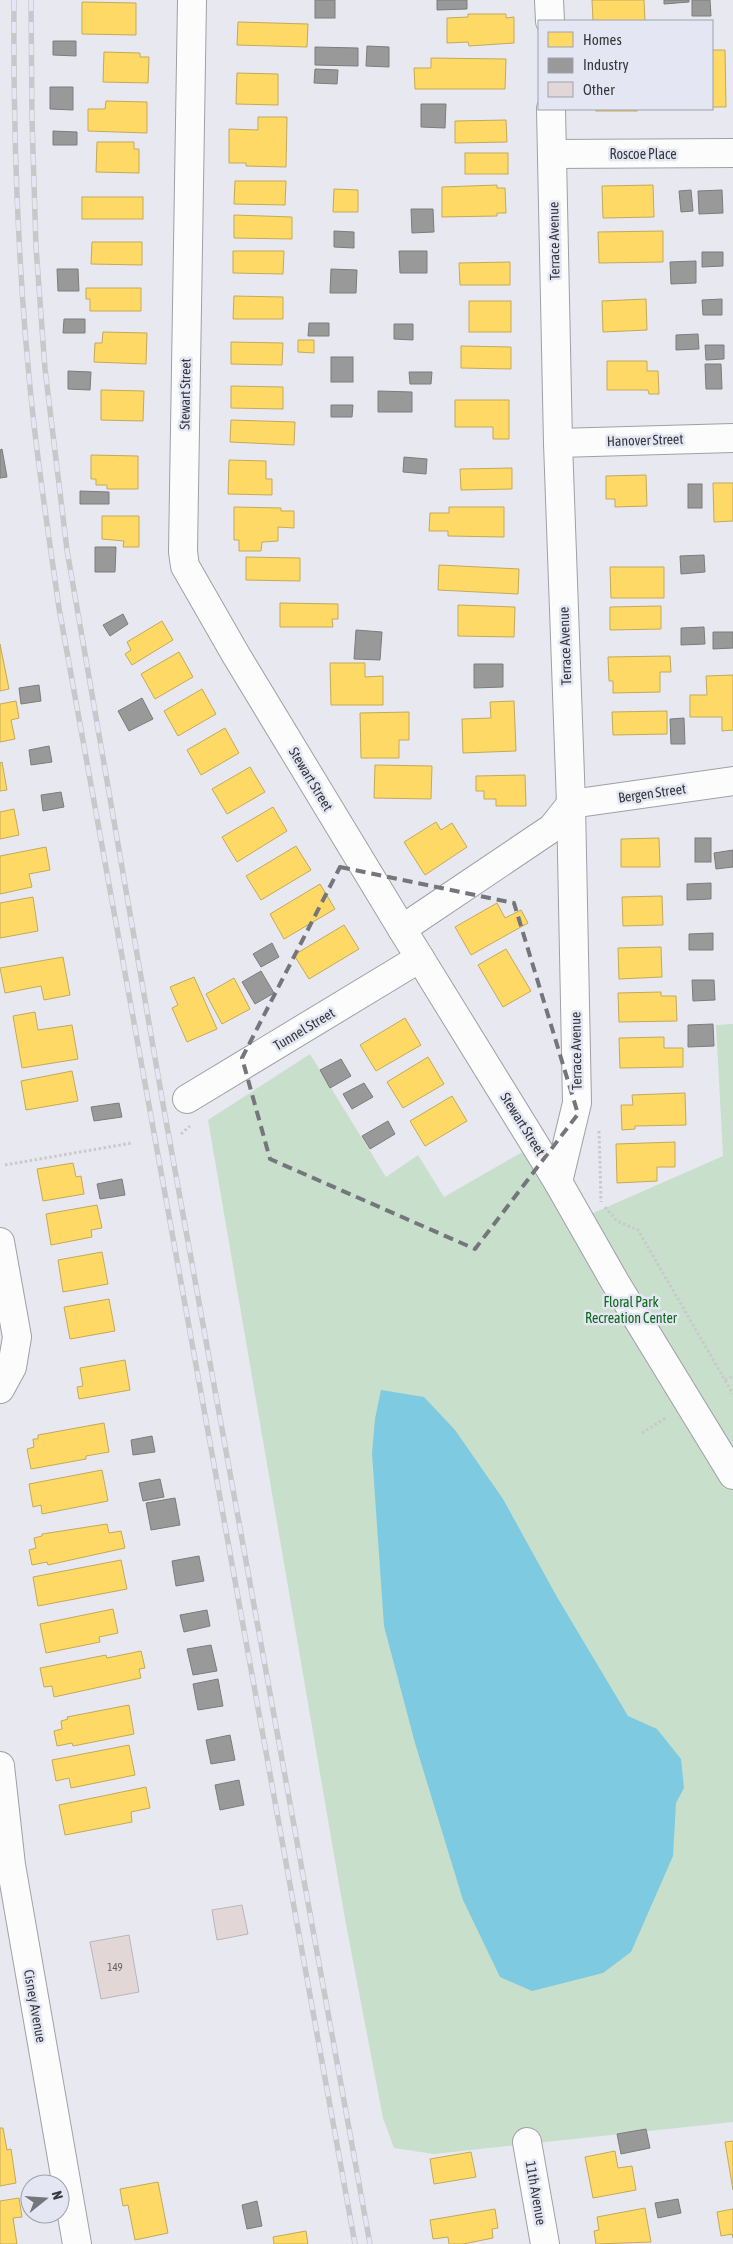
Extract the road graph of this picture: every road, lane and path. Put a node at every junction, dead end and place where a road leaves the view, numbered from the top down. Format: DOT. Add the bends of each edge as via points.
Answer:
graph roads {
  1 [pos="192,0"];
  2 [pos="549,0"];
  3 [pos="550,20"];
  4 [pos="551,110"];
  5 [pos="733,153"];
  6 [pos="553,154"];
  7 [pos="733,438"];
  8 [pos="558,443"];
  9 [pos="733,781"];
  10 [pos="571,804"];
  11 [pos="402,929"];
  12 [pos="420,958"];
  13 [pos="188,1099"];
  14 [pos="599,1125"];
  15 [pos="132,1143"];
  16 [pos="5,1165"];
  17 [pos="558,1182"];
  18 [pos="0,1242"];
  19 [pos="733,1376"];
  20 [pos="725,1380"];
  21 [pos="0,1389"];
  22 [pos="733,1394"];
  23 [pos="675,1412"];
  24 [pos="642,1433"];
  25 [pos="733,1475"];
  26 [pos="0,1766"];
  27 [pos="527,2142"];
  28 [pos="77,2244"];
  29 [pos="545,2244"];
  1 -- 11 [label="street, Stewart Street" via="183,559 236,655"];
  2 -- 3 [label="street"];
  4 -- 6 [label="street, Terrace Avenue"];
  5 -- 6 [label="street, Roscoe Place"];
  6 -- 8 [label="street, Terrace Avenue"];
  7 -- 8 [label="street, Hanover Street"];
  8 -- 10 [label="street, Terrace Avenue"];
  9 -- 10 [label="street, Bergen Street"];
  10 -- 11 [label="street" via="552,828"];
  10 -- 17 [label="street, Terrace Avenue" via="577,1103"];
  11 -- 12 [label="street, Stewart Street"];
  12 -- 13 [label="street, Tunnel Street"];
  12 -- 17 [label="street, Stewart Street"];
  14 -- 20 [label="path" via="601,1203 617,1221 638,1230"];
  15 -- 16 [label="path"];
  17 -- 25 [label="street, Stewart Street"];
  18 -- 21 [label="street" via="17,1337 12,1367"];
  19 -- 20 [label="path"];
  20 -- 22 [label="path"];
  23 -- 24 [label="path"];
  26 -- 28 [label="street, Cisney Avenue" via="11,1865"];
  27 -- 29 [label="street, 11th Avenue"];
}
